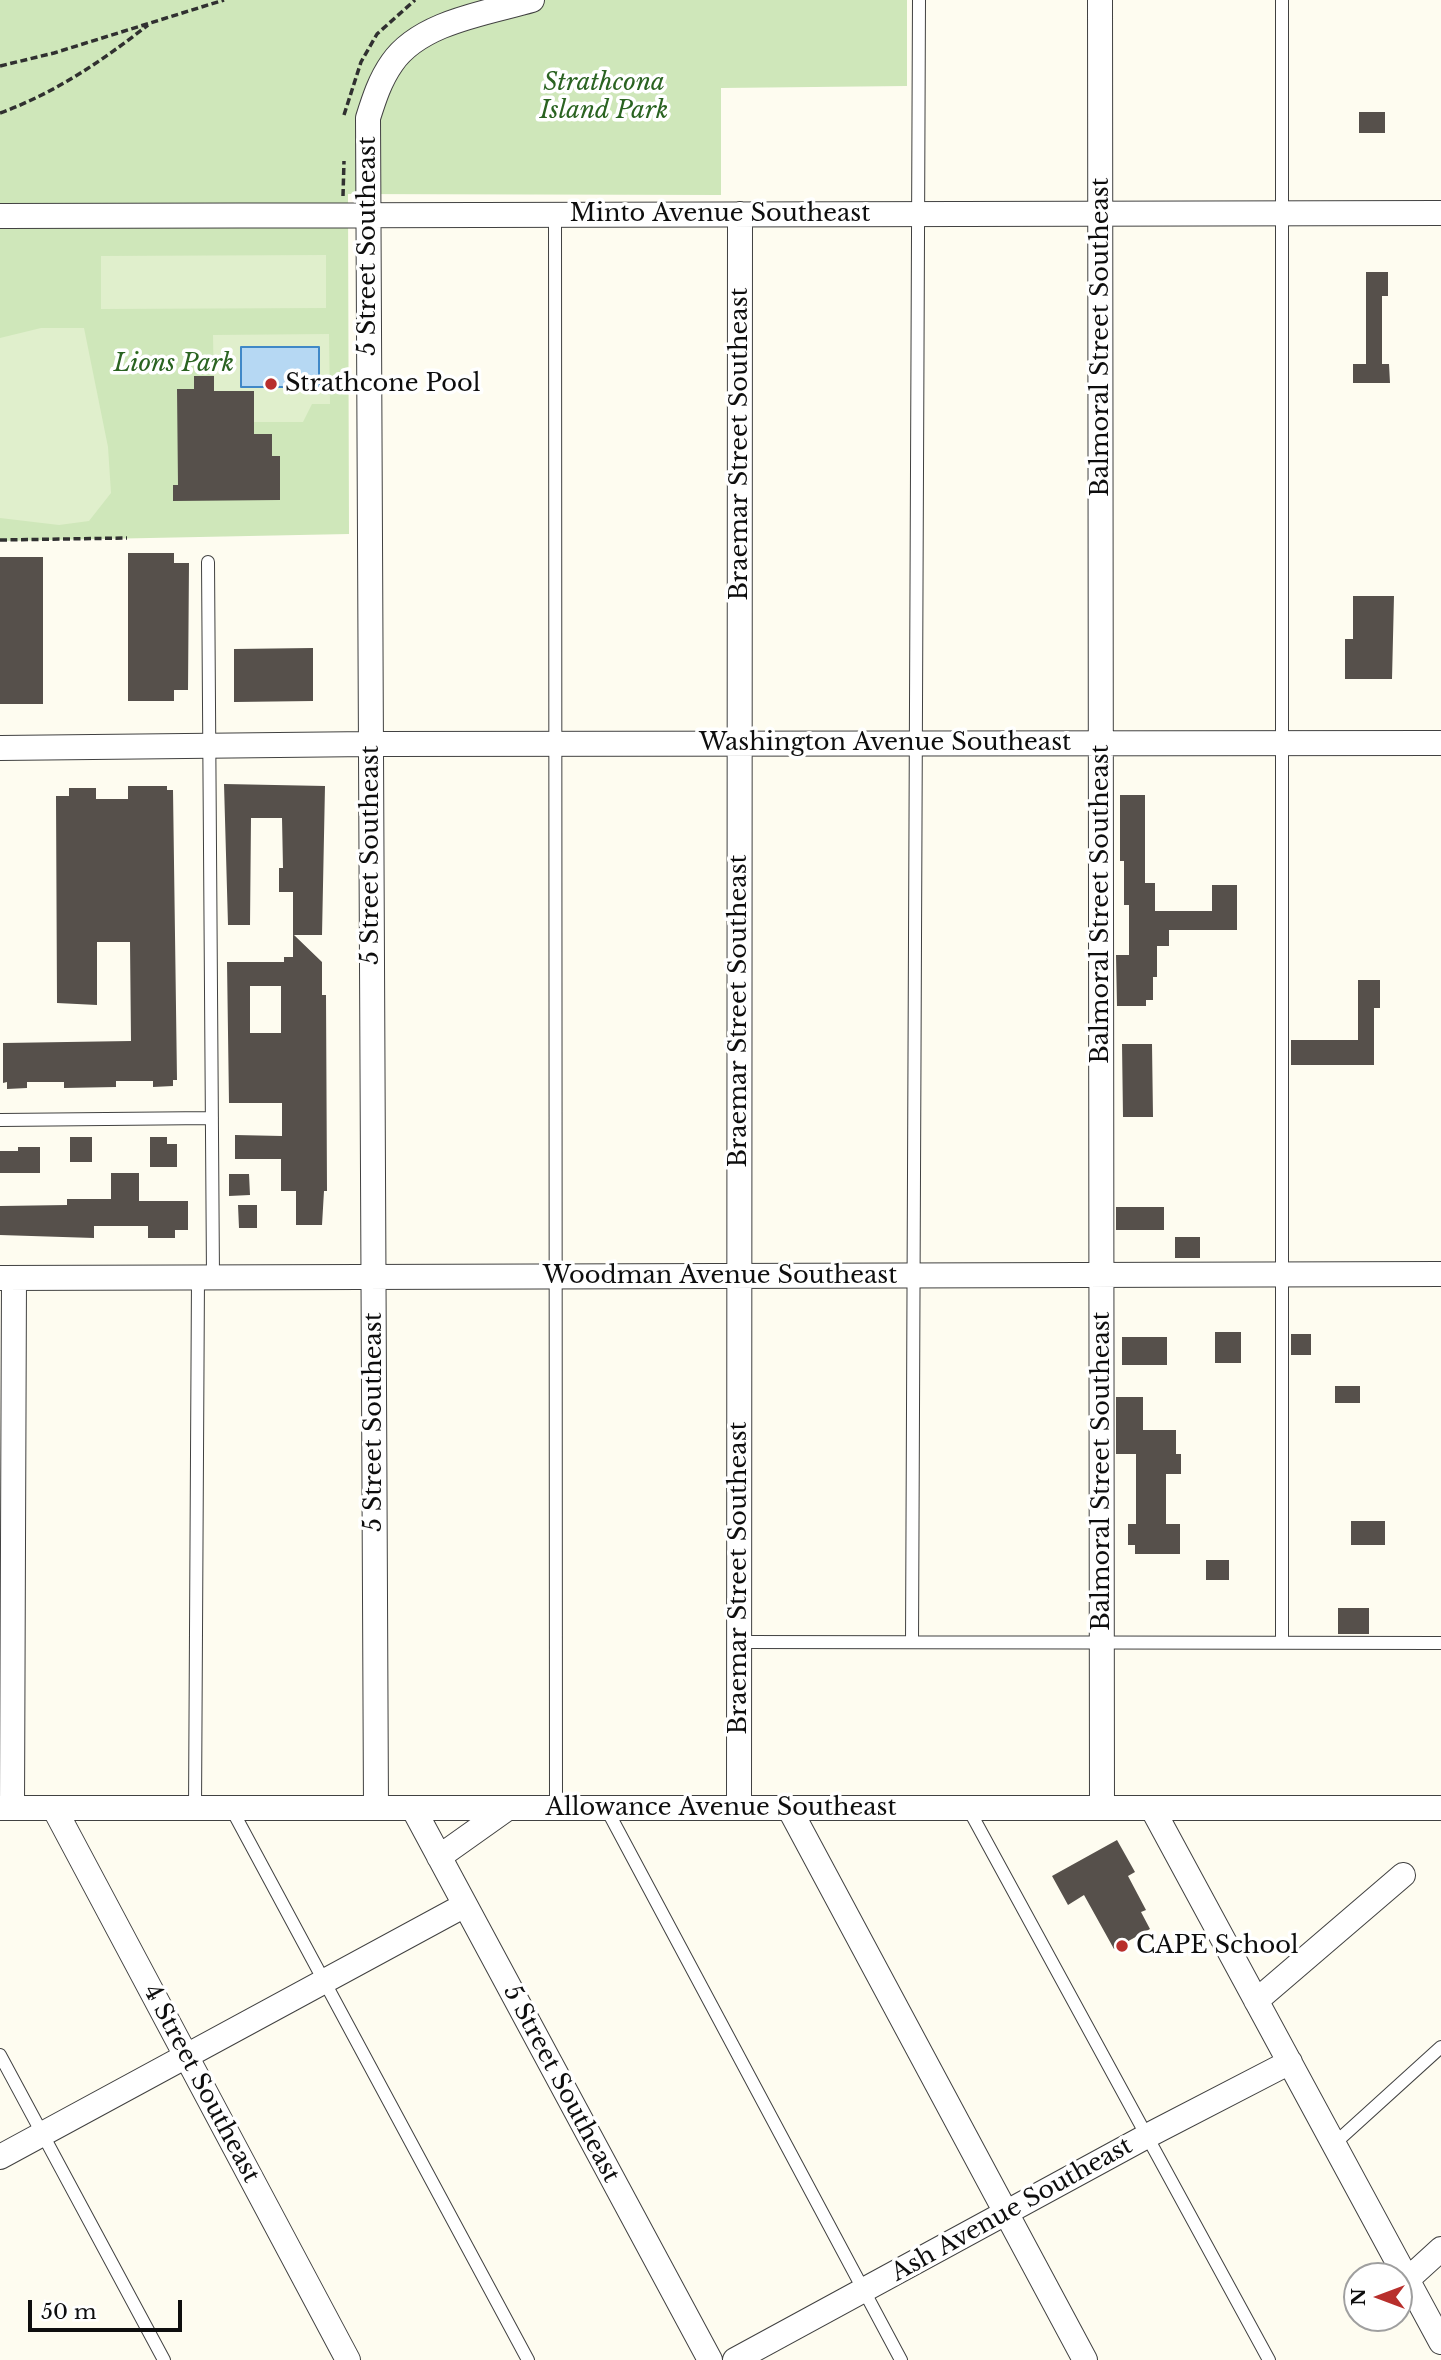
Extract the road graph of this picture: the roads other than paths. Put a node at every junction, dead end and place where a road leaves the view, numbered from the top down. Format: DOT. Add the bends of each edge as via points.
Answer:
graph roads {
  1 [pos="532,0"];
  2 [pos="919,0"];
  3 [pos="1100,0"];
  4 [pos="1282,0"];
  5 [pos="1282,213"];
  6 [pos="1441,213"];
  7 [pos="740,214"];
  8 [pos="918,214"];
  9 [pos="1101,214"];
  10 [pos="368,215"];
  11 [pos="555,215"];
  12 [pos="1,216"];
  13 [pos="208,562"];
  14 [pos="740,743"];
  15 [pos="916,743"];
  16 [pos="1101,743"];
  17 [pos="1282,743"];
  18 [pos="1441,743"];
  19 [pos="370,744"];
  20 [pos="555,744"];
  21 [pos="209,746"];
  22 [pos="0,748"];
  23 [pos="212,1118"];
  24 [pos="0,1120"];
  25 [pos="1282,1274"];
  26 [pos="1441,1274"];
  27 [pos="914,1275"];
  28 [pos="1102,1275"];
  29 [pos="556,1276"];
  30 [pos="739,1276"];
  31 [pos="205,1277"];
  32 [pos="374,1277"];
  33 [pos="7,1278"];
  34 [pos="739,1642"];
  35 [pos="912,1642"];
  36 [pos="1102,1642"];
  37 [pos="1282,1643"];
  38 [pos="1441,1643"];
  39 [pos="6,1808"];
  40 [pos="54,1808"];
  41 [pos="195,1808"];
  42 [pos="231,1808"];
  43 [pos="376,1808"];
  44 [pos="413,1808"];
  45 [pos="508,1808"];
  46 [pos="556,1808"];
  47 [pos="606,1808"];
  48 [pos="739,1808"];
  49 [pos="789,1808"];
  50 [pos="968,1808"];
  51 [pos="1102,1808"];
  52 [pos="1152,1808"];
  53 [pos="1441,1808"];
  54 [pos="439,1857"];
  55 [pos="1403,1875"];
  56 [pos="465,1905"];
  57 [pos="324,1982"];
  58 [pos="1256,2001"];
  59 [pos="1441,2048"];
  60 [pos="0,2055"];
  61 [pos="187,2056"];
  62 [pos="1290,2063"];
  63 [pos="43,2134"];
  64 [pos="1147,2136"];
  65 [pos="1334,2144"];
  66 [pos="0,2158"];
  67 [pos="1006,2213"];
  68 [pos="1441,2249"];
  69 [pos="1397,2262"];
  70 [pos="1413,2275"];
  71 [pos="863,2290"];
  72 [pos="1413,2291"];
  73 [pos="1441,2342"];
  74 [pos="164,2360"];
  75 [pos="348,2360"];
  76 [pos="528,2360"];
  77 [pos="710,2360"];
  78 [pos="735,2360"];
  79 [pos="901,2360"];
  80 [pos="1085,2360"];
  81 [pos="1269,2360"];
  1 -- 10 [label="street, 5 Street Southeast" via="446,26 411,43 392,62 368,118"];
  2 -- 8 [label="lane"];
  3 -- 9 [label="street, Balmoral Street Southeast"];
  4 -- 5 [label="lane"];
  5 -- 6 [label="street, Minto Avenue Southeast"];
  5 -- 9 [label="street, Minto Avenue Southeast"];
  5 -- 17 [label="lane"];
  7 -- 8 [label="street, Minto Avenue Southeast"];
  7 -- 11 [label="street, Minto Avenue Southeast"];
  7 -- 14 [label="street, Braemar Street Southeast"];
  8 -- 9 [label="street, Minto Avenue Southeast"];
  8 -- 15 [label="lane"];
  9 -- 16 [label="street, Balmoral Street Southeast"];
  10 -- 11 [label="street, Minto Avenue Southeast"];
  10 -- 12 [label="street, Minto Avenue Southeast"];
  10 -- 19 [label="street, 5 Street Southeast"];
  11 -- 20 [label="lane"];
  13 -- 21 [label="lane"];
  14 -- 15 [label="street, Washington Avenue Southeast"];
  14 -- 20 [label="street, Washington Avenue Southeast"];
  14 -- 30 [label="street, Braemar Street Southeast"];
  15 -- 16 [label="street, Washington Avenue Southeast"];
  15 -- 27 [label="lane"];
  16 -- 17 [label="street, Washington Avenue Southeast"];
  16 -- 28 [label="street, Balmoral Street Southeast"];
  17 -- 18 [label="street, Washington Avenue Southeast"];
  17 -- 25 [label="lane"];
  19 -- 20 [label="street, Washington Avenue Southeast"];
  19 -- 21 [label="street, Washington Avenue Southeast"];
  19 -- 32 [label="street, 5 Street Southeast"];
  20 -- 29 [label="lane"];
  21 -- 22 [label="street, Washington Avenue Southeast"];
  21 -- 23 [label="lane"];
  23 -- 24 [label="lane"];
  23 -- 31 [label="lane"];
  25 -- 26 [label="street, Woodman Avenue Southeast"];
  25 -- 28 [label="street, Woodman Avenue Southeast"];
  25 -- 37 [label="lane"];
  27 -- 28 [label="street, Woodman Avenue Southeast"];
  27 -- 30 [label="street, Woodman Avenue Southeast"];
  27 -- 35 [label="lane"];
  28 -- 36 [label="street, Balmoral Street Southeast"];
  29 -- 30 [label="street, Woodman Avenue Southeast"];
  29 -- 32 [label="street, Woodman Avenue Southeast"];
  29 -- 46 [label="lane"];
  30 -- 34 [label="street, Braemar Street Southeast"];
  31 -- 32 [label="street, Woodman Avenue Southeast"];
  31 -- 33 [label="street, Woodman Avenue Southeast"];
  31 -- 41 [label="lane"];
  32 -- 43 [label="street, 5 Street Southeast"];
  33 -- 39 [label="street"];
  34 -- 35 [label="lane"];
  34 -- 48 [label="street, Braemar Street Southeast"];
  35 -- 36 [label="lane"];
  36 -- 37 [label="lane"];
  36 -- 51 [label="street, Balmoral Street Southeast"];
  37 -- 38 [label="lane"];
  39 -- 40 [label="street, Allowance Avenue Southeast"];
  40 -- 41 [label="street, Allowance Avenue Southeast"];
  40 -- 61 [label="street, 4 Street Southeast"];
  41 -- 42 [label="street, Allowance Avenue Southeast"];
  42 -- 43 [label="street, Allowance Avenue Southeast"];
  42 -- 57 [label="lane"];
  43 -- 44 [label="street, Allowance Avenue Southeast"];
  44 -- 45 [label="street, Allowance Avenue Southeast"];
  44 -- 54 [label="street, 5 Street Southeast"];
  45 -- 46 [label="street, Allowance Avenue Southeast"];
  45 -- 54 [label="street"];
  46 -- 47 [label="street, Allowance Avenue Southeast"];
  47 -- 48 [label="street, Allowance Avenue Southeast"];
  47 -- 71 [label="lane"];
  48 -- 49 [label="street, Allowance Avenue Southeast"];
  49 -- 50 [label="street, Allowance Avenue Southeast"];
  49 -- 67 [label="street"];
  50 -- 51 [label="street, Allowance Avenue Southeast"];
  50 -- 64 [label="lane"];
  51 -- 52 [label="street, Allowance Avenue Southeast"];
  52 -- 53 [label="street, Allowance Avenue Southeast"];
  52 -- 58 [label="street"];
  54 -- 56 [label="street, 5 Street Southeast"];
  55 -- 58 [label="street"];
  56 -- 57 [label="street"];
  56 -- 77 [label="street, 5 Street Southeast"];
  57 -- 61 [label="street"];
  57 -- 76 [label="lane"];
  58 -- 62 [label="street"];
  59 -- 65 [label="lane"];
  60 -- 63 [label="lane"];
  61 -- 63 [label="street"];
  61 -- 75 [label="street, 4 Street Southeast"];
  62 -- 64 [label="street, Ash Avenue Southeast"];
  62 -- 65 [label="street"];
  63 -- 66 [label="street"];
  63 -- 74 [label="lane"];
  64 -- 67 [label="street, Ash Avenue Southeast"];
  64 -- 81 [label="lane"];
  65 -- 69 [label="street"];
  67 -- 71 [label="street, Ash Avenue Southeast"];
  67 -- 80 [label="street"];
  68 -- 70 [label="street"];
  71 -- 78 [label="street, Ash Avenue Southeast"];
  71 -- 79 [label="lane"];
  72 -- 73 [label="street"];
}
